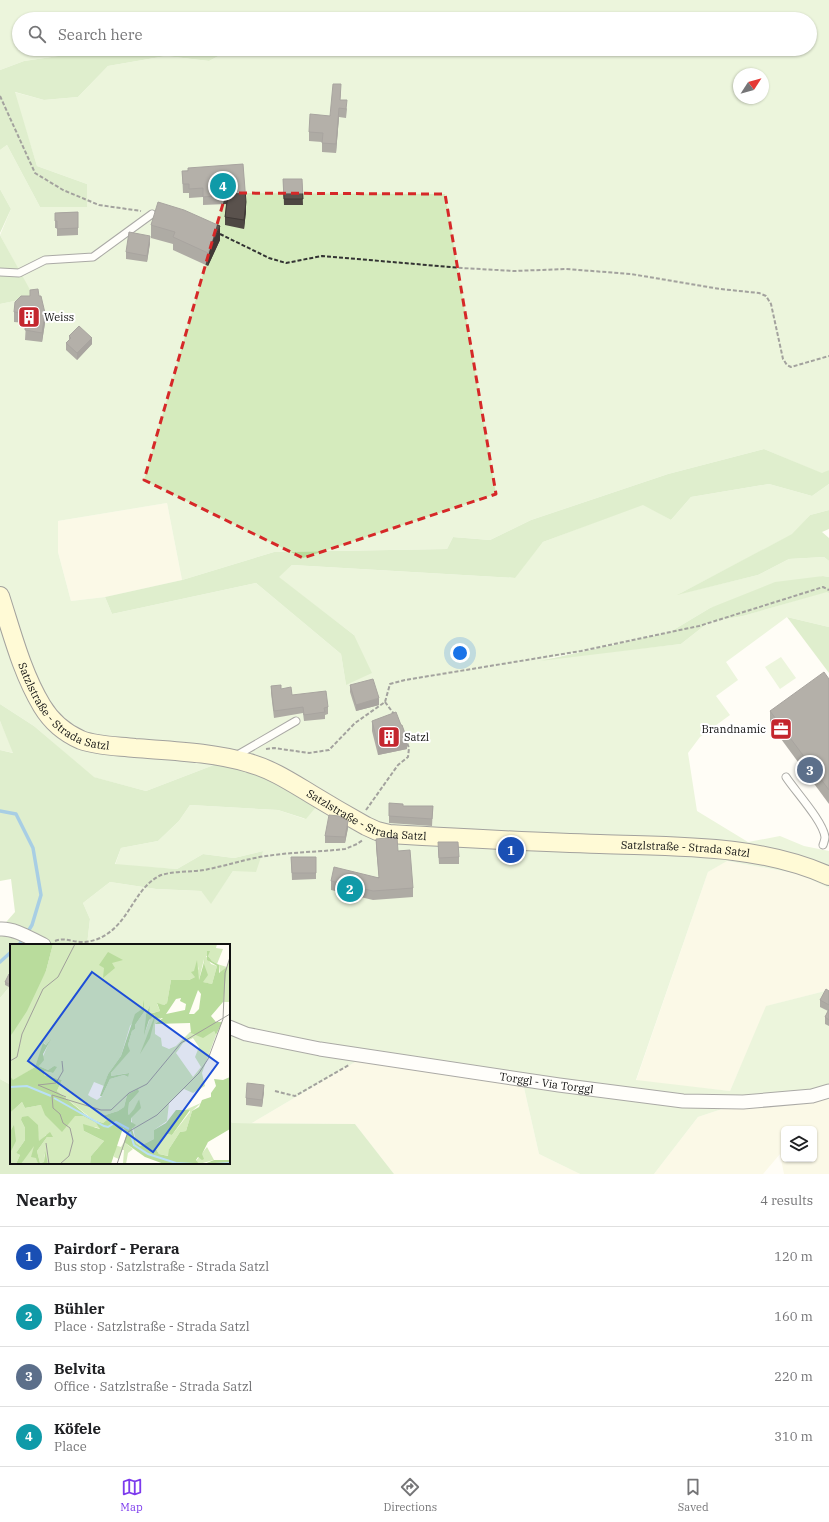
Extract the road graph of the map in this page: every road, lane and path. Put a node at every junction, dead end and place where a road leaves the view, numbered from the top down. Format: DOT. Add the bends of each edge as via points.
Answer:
graph roads {
  1 [pos="0,96"];
  2 [pos="152,214"];
  3 [pos="214,231"];
  4 [pos="0,272"];
  5 [pos="829,356"];
  6 [pos="829,590"];
  7 [pos="0,596"];
  8 [pos="385,702"];
  9 [pos="394,714"];
  10 [pos="296,721"];
  11 [pos="403,734"];
  12 [pos="262,750"];
  13 [pos="232,758"];
  14 [pos="786,777"];
  15 [pos="366,826"];
  16 [pos="823,846"];
  17 [pos="829,876"];
  18 [pos="3,929"];
  19 [pos="48,944"];
  20 [pos="230,1027"];
  21 [pos="367,1055"];
  22 [pos="275,1091"];
  23 [pos="829,1091"];
  1 -- 2 [label="path" via="35,173 63,190 99,205 135,209"];
  2 -- 4 [label="lane" via="93,257 45,260 19,273"];
  3 -- 5 [label="path" via="269,258 286,263 322,256 491,270 566,269 631,274 759,293 766,296 771,304 783,359 787,365 791,367"];
  6 -- 8 [label="path" via="823,587 699,626 581,651 390,684"];
  7 -- 13 [label="street, Satzlstraße - Strada Satzl" via="32,689 43,708 67,733 82,740 108,745"];
  8 -- 9 [label="path"];
  8 -- 12 [label="path" via="355,723 329,750 308,753 274,748"];
  10 -- 13 [label="lane"];
  11 -- 15 [label="path" via="409,748 408,757 398,765 367,807 363,815"];
  13 -- 15 [label="street, Satzlstraße - Strada Satzl" via="276,774"];
  14 -- 16 [label="lane" via="819,823 826,838"];
  15 -- 17 [label="street, Satzlstraße - Strada Satzl" via="388,834 701,848 754,853 788,861"];
  15 -- 19 [label="path" via="368,836 345,849 267,856 204,870 161,875 141,891 117,926 108,934 96,940 81,942 60,939"];
  18 -- 19 [label="street"];
  20 -- 21 [label="street, Torggl - Via Torggl" via="253,1036"];
  21 -- 22 [label="path" via="295,1096"];
  21 -- 23 [label="street, Torggl - Via Torggl" via="559,1085 683,1101 743,1102 812,1096"];
}
